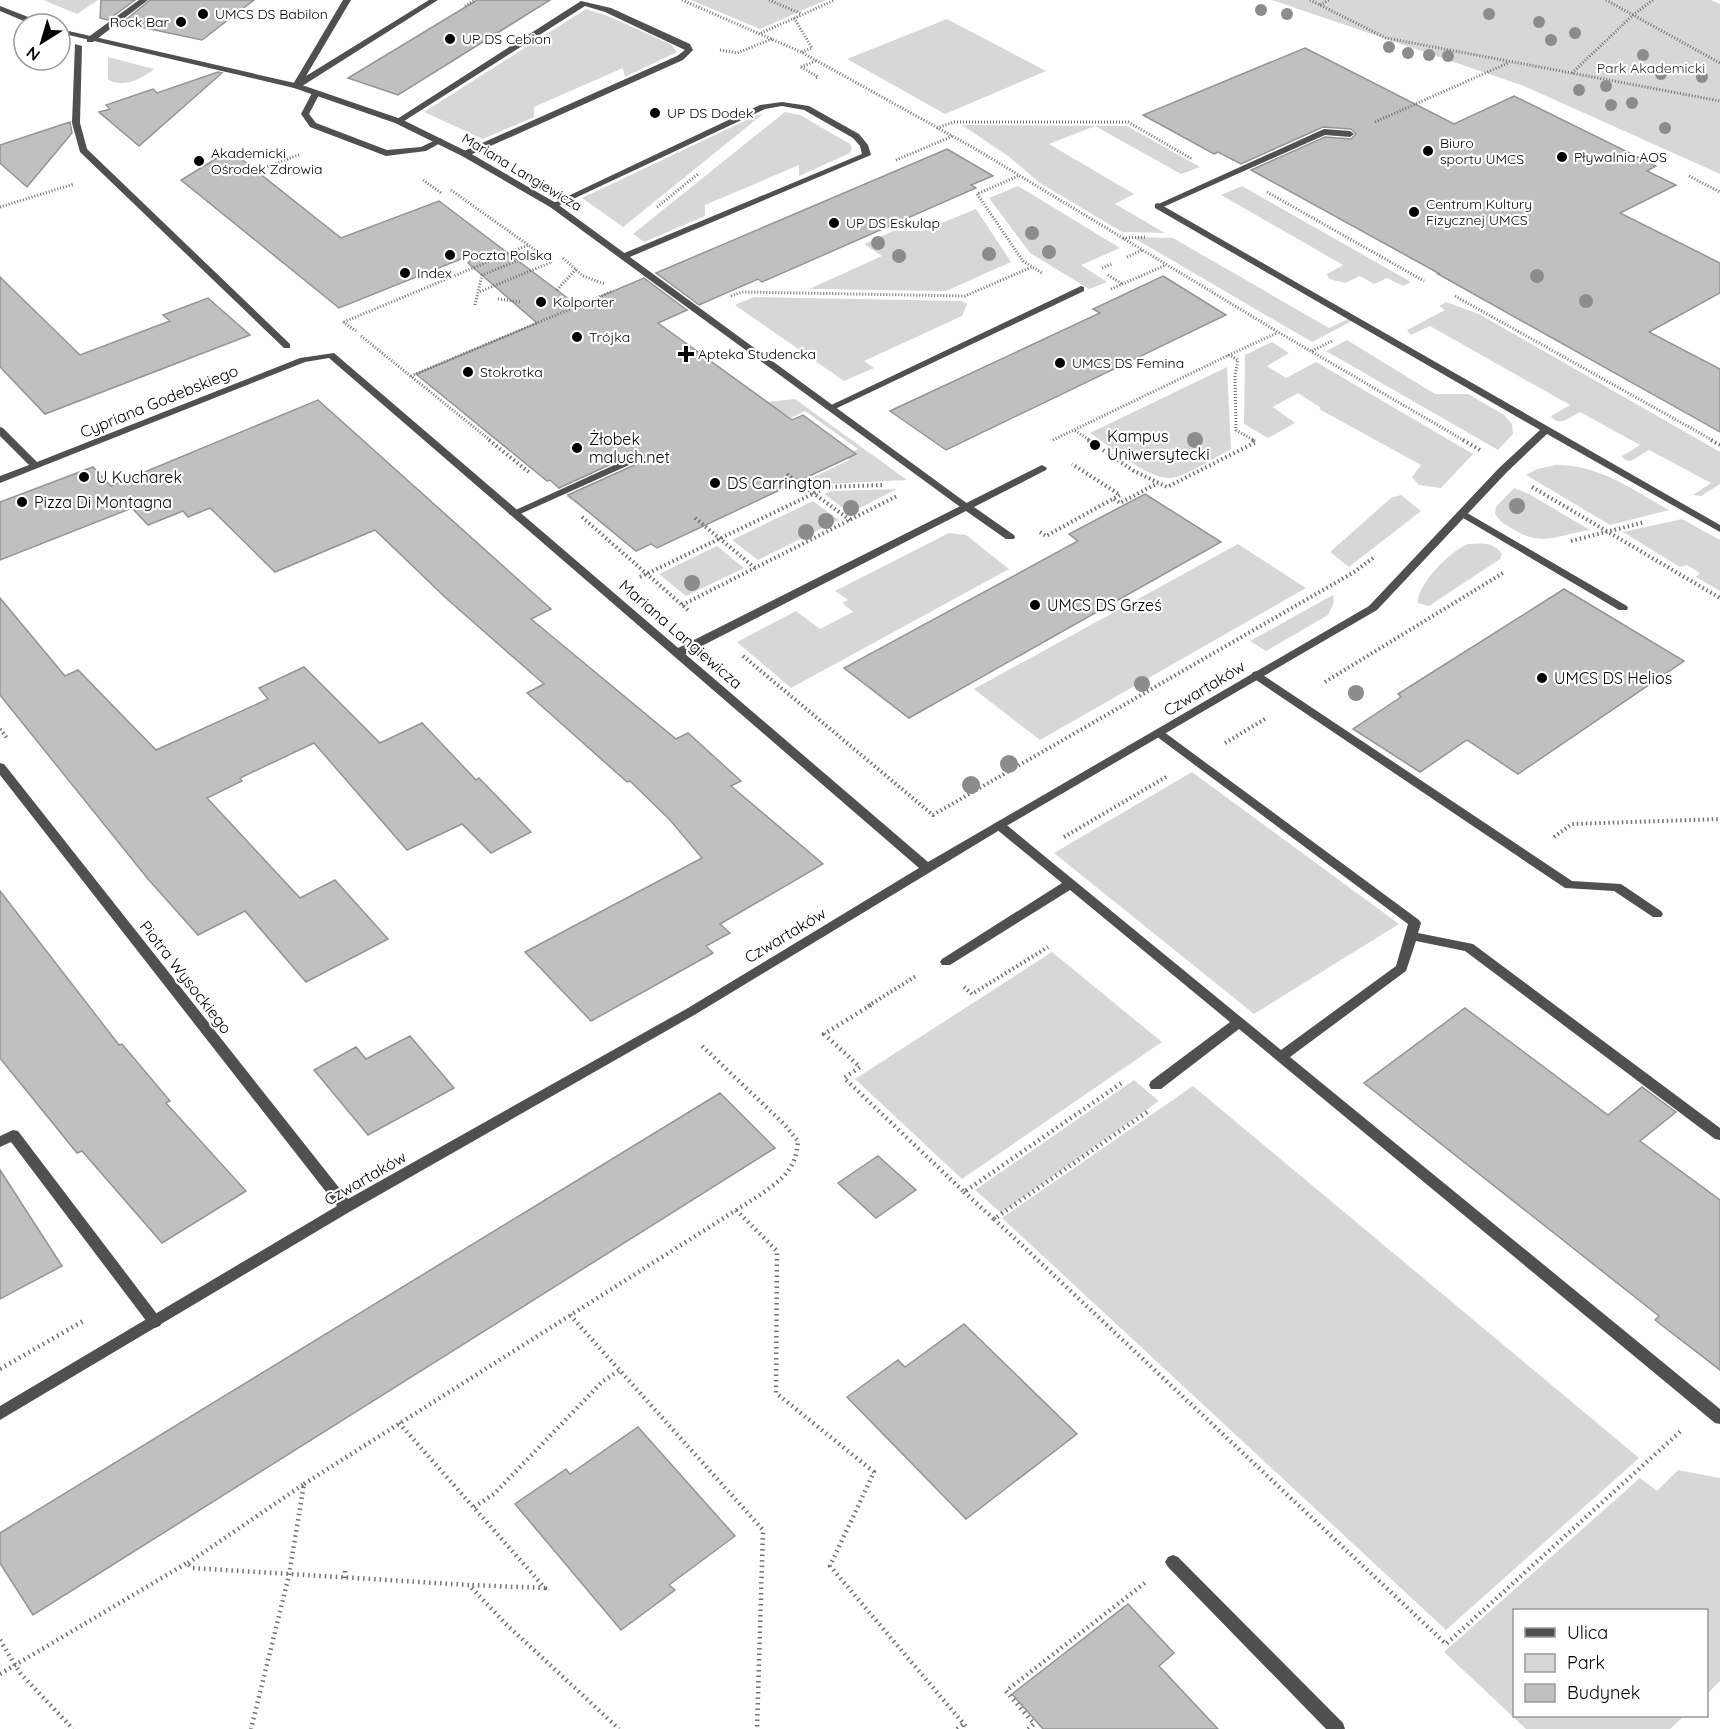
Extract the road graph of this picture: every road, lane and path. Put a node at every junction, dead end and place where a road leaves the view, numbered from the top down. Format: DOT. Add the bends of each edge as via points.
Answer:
graph roads {
  1 [pos="144,0"];
  2 [pos="347,0"];
  3 [pos="434,0"];
  4 [pos="682,0"];
  5 [pos="769,0"];
  6 [pos="835,0"];
  7 [pos="1310,0"];
  8 [pos="1329,0"];
  9 [pos="1606,0"];
  10 [pos="1653,0"];
  11 [pos="1320,5"];
  12 [pos="802,14"];
  13 [pos="1633,15"];
  14 [pos="794,18"];
  15 [pos="760,33"];
  16 [pos="72,34"];
  17 [pos="90,39"];
  18 [pos="772,39"];
  19 [pos="78,46"];
  20 [pos="736,52"];
  21 [pos="801,52"];
  22 [pos="816,61"];
  23 [pos="1509,62"];
  24 [pos="1720,63"];
  25 [pos="801,67"];
  26 [pos="1572,73"];
  27 [pos="296,86"];
  28 [pos="316,93"];
  29 [pos="1720,101"];
  30 [pos="398,121"];
  31 [pos="1372,123"];
  32 [pos="937,128"];
  33 [pos="1350,134"];
  34 [pos="953,136"];
  35 [pos="440,141"];
  36 [pos="302,154"];
  37 [pos="465,154"];
  38 [pos="896,161"];
  39 [pos="256,171"];
  40 [pos="1233,172"];
  41 [pos="107,174"];
  42 [pos="1019,175"];
  43 [pos="1689,176"];
  44 [pos="429,184"];
  45 [pos="451,190"];
  46 [pos="1720,192"];
  47 [pos="441,193"];
  48 [pos="553,205"];
  49 [pos="0,207"];
  50 [pos="528,245"];
  51 [pos="1142,250"];
  52 [pos="539,252"];
  53 [pos="625,256"];
  54 [pos="1127,257"];
  55 [pos="563,258"];
  56 [pos="1166,265"];
  57 [pos="1032,267"];
  58 [pos="473,268"];
  59 [pos="577,268"];
  60 [pos="482,275"];
  61 [pos="1424,281"];
  62 [pos="609,285"];
  63 [pos="557,290"];
  64 [pos="613,291"];
  65 [pos="1077,291"];
  66 [pos="479,292"];
  67 [pos="1455,296"];
  68 [pos="498,299"];
  69 [pos="520,302"];
  70 [pos="475,305"];
  71 [pos="697,309"];
  72 [pos="287,346"];
  73 [pos="331,355"];
  74 [pos="1229,356"];
  75 [pos="411,376"];
  76 [pos="830,408"];
  77 [pos="0,430"];
  78 [pos="1074,430"];
  79 [pos="1546,430"];
  80 [pos="1043,445"];
  81 [pos="1720,445"];
  82 [pos="634,459"];
  83 [pos="1072,464"];
  84 [pos="35,466"];
  85 [pos="1042,468"];
  86 [pos="787,474"];
  87 [pos="0,480"];
  88 [pos="1158,483"];
  89 [pos="884,485"];
  90 [pos="813,494"];
  91 [pos="899,494"];
  92 [pos="556,495"];
  93 [pos="1114,499"];
  94 [pos="967,507"];
  95 [pos="1688,510"];
  96 [pos="514,513"];
  97 [pos="1462,513"];
  98 [pos="695,518"];
  99 [pos="850,520"];
  100 [pos="1036,529"];
  101 [pos="1720,529"];
  102 [pos="1010,537"];
  103 [pos="720,539"];
  104 [pos="1381,551"];
  105 [pos="1532,554"];
  106 [pos="755,568"];
  107 [pos="649,573"];
  108 [pos="1500,575"];
  109 [pos="607,593"];
  110 [pos="682,605"];
  111 [pos="1623,608"];
  112 [pos="716,634"];
  113 [pos="678,653"];
  114 [pos="1257,675"];
  115 [pos="1295,700"];
  116 [pos="0,729"];
  117 [pos="1160,734"];
  118 [pos="13,745"];
  119 [pos="0,767"];
  120 [pos="1720,819"];
  121 [pos="999,825"];
  122 [pos="1528,857"];
  123 [pos="927,868"];
  124 [pos="1071,883"];
  125 [pos="1657,914"];
  126 [pos="1411,936"];
  127 [pos="946,962"];
  128 [pos="1239,1022"];
  129 [pos="701,1045"];
  130 [pos="1281,1057"];
  131 [pos="1156,1085"];
  132 [pos="1720,1135"];
  133 [pos="0,1142"];
  134 [pos="964,1192"];
  135 [pos="346,1208"];
  136 [pos="736,1210"];
  137 [pos="994,1220"];
  138 [pos="133,1292"];
  139 [pos="570,1315"];
  140 [pos="155,1322"];
  141 [pos="0,1369"];
  142 [pos="620,1370"];
  143 [pos="1707,1407"];
  144 [pos="0,1414"];
  145 [pos="1720,1418"];
  146 [pos="399,1423"];
  147 [pos="304,1484"];
  148 [pos="474,1507"];
  149 [pos="1173,1562"];
  150 [pos="187,1563"];
  151 [pos="345,1571"];
  152 [pos="289,1575"];
  153 [pos="345,1578"];
  154 [pos="469,1585"];
  155 [pos="0,1640"];
  156 [pos="15,1665"];
  157 [pos="0,1674"];
  158 [pos="967,1726"];
  159 [pos="73,1729"];
  160 [pos="250,1729"];
  161 [pos="620,1729"];
  162 [pos="757,1729"];
  163 [pos="957,1729"];
  164 [pos="1028,1729"];
  165 [pos="1337,1729"];
  1 -- 17 [label="street"];
  2 -- 27 [label="street"];
  3 -- 27 [label="street"];
  4 -- 15 [label="path"];
  5 -- 12 [label="path"];
  6 -- 12 [label="path"];
  7 -- 11 [label="path"];
  8 -- 11 [label="path"];
  9 -- 13 [label="path"];
  10 -- 13 [label="path"];
  11 -- 23 [label="path" via="1386,38"];
  12 -- 14 [label="path"];
  13 -- 24 [label="path"];
  13 -- 26 [label="path"];
  14 -- 15 [label="path"];
  14 -- 21 [label="path" via="812,48"];
  15 -- 18 [label="path"];
  16 -- 17 [label="street, Mariana Langiewicza"];
  17 -- 27 [label="street, Mariana Langiewicza"];
  18 -- 20 [label="path"];
  18 -- 21 [label="path"];
  19 -- 41 [label="street" via="76,123 83,150"];
  21 -- 22 [label="path"];
  22 -- 25 [label="path"];
  22 -- 32 [label="path"];
  23 -- 26 [label="path"];
  23 -- 31 [label="path"];
  26 -- 29 [label="path"];
  27 -- 28 [label="street, Mariana Langiewicza"];
  28 -- 30 [label="street, Mariana Langiewicza"];
  28 -- 35 [label="street" via="305,114 314,125 324,129 386,153 423,149"];
  30 -- 35 [label="street, Mariana Langiewicza"];
  30 -- 37 [label="street" via="584,3 608,10 689,50 680,58"];
  32 -- 34 [label="path"];
  32 -- 40 [label="path" via="954,122 1128,122 1206,167 1215,162"];
  33 -- 40 [label="street" via="1324,132"];
  34 -- 38 [label="path"];
  34 -- 42 [label="path"];
  35 -- 37 [label="street, Mariana Langiewicza"];
  36 -- 39 [label="path"];
  37 -- 48 [label="street, Mariana Langiewicza"];
  40 -- 61 [label="path"];
  40 -- 79 [label="street" via="1158,206"];
  41 -- 49 [label="path"];
  41 -- 72 [label="street"];
  42 -- 51 [label="path"];
  42 -- 57 [label="path" via="977,194 1023,261"];
  43 -- 46 [label="path"];
  44 -- 47 [label="path"];
  45 -- 50 [label="path"];
  48 -- 53 [label="street, Mariana Langiewicza"];
  48 -- 53 [label="street" via="773,104 806,108 856,136 864,145 867,155"];
  50 -- 52 [label="path"];
  50 -- 58 [label="path"];
  51 -- 54 [label="path"];
  51 -- 56 [label="path"];
  52 -- 60 [label="path"];
  52 -- 66 [label="path" via="552,262"];
  53 -- 71 [label="street, Mariana Langiewicza"];
  55 -- 59 [label="path"];
  56 -- 65 [label="path" via="1085,301"];
  56 -- 74 [label="path" via="1278,332"];
  57 -- 65 [label="path"];
  57 -- 71 [label="path" via="965,296 742,292"];
  58 -- 60 [label="path"];
  58 -- 75 [label="path" via="343,322"];
  59 -- 62 [label="path" via="583,276"];
  59 -- 63 [label="path" via="569,272"];
  60 -- 66 [label="path"];
  64 -- 75 [label="path"];
  65 -- 76 [label="street"];
  66 -- 70 [label="path"];
  67 -- 81 [label="path"];
  68 -- 69 [label="path"];
  71 -- 76 [label="street, Mariana Langiewicza"];
  73 -- 84 [label="street, Cypriana Godebskiego" via="303,360"];
  73 -- 96 [label="street, Mariana Langiewicza"];
  74 -- 78 [label="path"];
  74 -- 88 [label="path" via="1238,360 1236,430 1256,442 1167,487"];
  75 -- 92 [label="path"];
  76 -- 94 [label="street, Mariana Langiewicza"];
  77 -- 84 [label="street"];
  78 -- 80 [label="path"];
  78 -- 88 [label="path"];
  79 -- 95 [label="street"];
  79 -- 97 [label="street, Czwartaków"];
  82 -- 92 [label="street"];
  83 -- 93 [label="path" via="1120,495"];
  84 -- 87 [label="street, Cypriana Godebskiego"];
  85 -- 94 [label="street"];
  86 -- 90 [label="path"];
  88 -- 93 [label="path" via="1120,503"];
  89 -- 90 [label="path" via="827,487"];
  90 -- 99 [label="path"];
  90 -- 103 [label="path"];
  91 -- 99 [label="path"];
  92 -- 96 [label="street"];
  92 -- 107 [label="path"];
  93 -- 100 [label="path" via="1046,536"];
  94 -- 102 [label="street, Mariana Langiewicza"];
  94 -- 112 [label="street"];
  95 -- 101 [label="street"];
  95 -- 105 [label="path" via="1544,547"];
  96 -- 109 [label="street, Mariana Langiewicza"];
  97 -- 105 [label="street"];
  97 -- 114 [label="street, Czwartaków" via="1373,608"];
  98 -- 103 [label="path"];
  99 -- 106 [label="path"];
  103 -- 106 [label="path"];
  103 -- 107 [label="path"];
  104 -- 112 [label="path" via="1354,572 933,815"];
  105 -- 111 [label="street"];
  106 -- 110 [label="path"];
  107 -- 109 [label="path"];
  107 -- 110 [label="path"];
  108 -- 115 [label="path"];
  109 -- 113 [label="street, Mariana Langiewicza"];
  110 -- 112 [label="path"];
  112 -- 113 [label="street"];
  113 -- 123 [label="street, Mariana Langiewicza"];
  114 -- 115 [label="street"];
  114 -- 117 [label="street, Czwartaków"];
  115 -- 122 [label="street"];
  116 -- 118 [label="path"];
  117 -- 121 [label="street, Czwartaków"];
  117 -- 126 [label="street" via="1415,923"];
  119 -- 135 [label="street, Piotra Wysockiego"];
  120 -- 122 [label="path" via="1572,824"];
  121 -- 123 [label="street, Czwartaków"];
  121 -- 124 [label="street"];
  122 -- 125 [label="street" via="1569,885 1617,887"];
  123 -- 135 [label="street, Czwartaków" via="692,1011"];
  124 -- 127 [label="street"];
  124 -- 128 [label="street"];
  126 -- 130 [label="street" via="1402,968"];
  126 -- 132 [label="street" via="1469,947"];
  127 -- 134 [label="path" via="938,962 824,1034 860,1067 844,1078"];
  128 -- 130 [label="street"];
  128 -- 131 [label="street"];
  129 -- 136 [label="path" via="798,1141 797,1154 786,1176"];
  130 -- 143 [label="street"];
  131 -- 134 [label="path" via="1139,1071"];
  131 -- 137 [label="path" via="1169,1096"];
  133 -- 138 [label="street" via="13,1135"];
  134 -- 137 [label="path"];
  135 -- 140 [label="street, Czwartaków"];
  136 -- 139 [label="path"];
  136 -- 158 [label="path" via="777,1251 776,1393 874,1472 830,1566"];
  137 -- 143 [label="path" via="1446,1644"];
  138 -- 140 [label="street"];
  138 -- 141 [label="path"];
  139 -- 142 [label="path"];
  139 -- 146 [label="path"];
  140 -- 144 [label="street, Czwartaków"];
  142 -- 148 [label="path" via="603,1381 494,1494"];
  142 -- 162 [label="path" via="763,1530"];
  143 -- 145 [label="street"];
  146 -- 147 [label="path"];
  146 -- 148 [label="path"];
  147 -- 150 [label="path"];
  147 -- 152 [label="path"];
  148 -- 154 [label="path" via="545,1588"];
  149 -- 164 [label="path" via="1006,1691 1034,1724"];
  149 -- 165 [label="street"];
  150 -- 152 [label="path" via="192,1568"];
  150 -- 156 [label="path"];
  151 -- 153 [label="path"];
  152 -- 153 [label="path"];
  152 -- 160 [label="path"];
  153 -- 154 [label="path"];
  154 -- 161 [label="path"];
  155 -- 156 [label="path"];
  156 -- 157 [label="path"];
  156 -- 159 [label="path"];
  158 -- 163 [label="path"];
}
